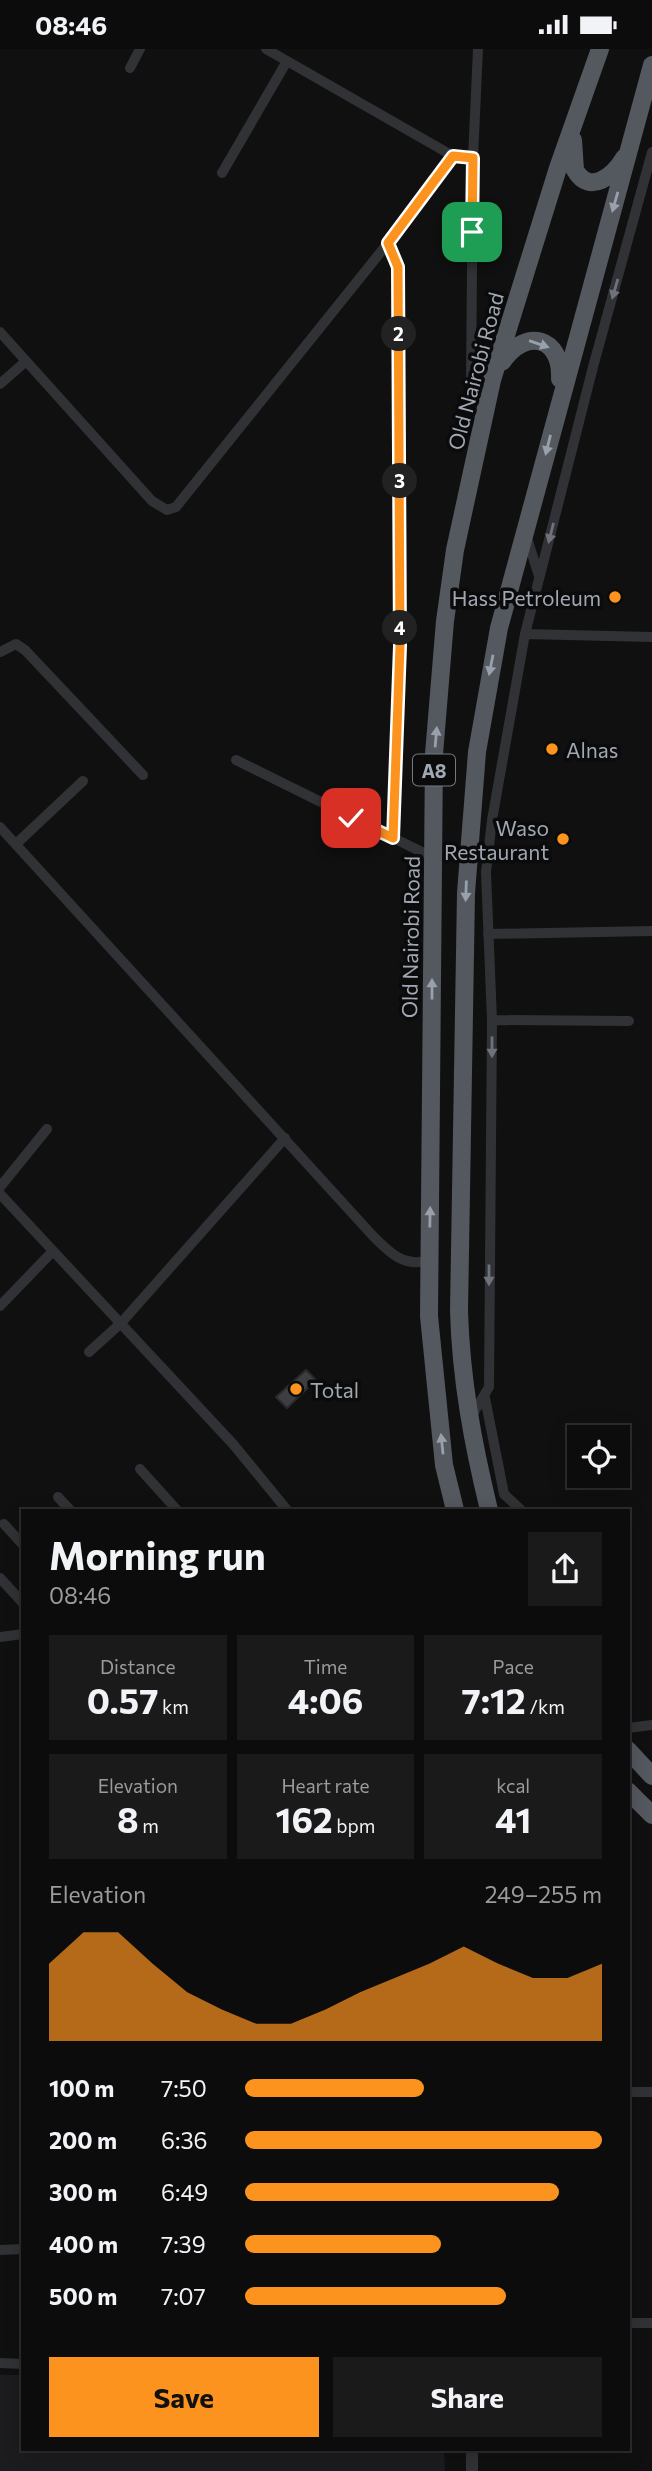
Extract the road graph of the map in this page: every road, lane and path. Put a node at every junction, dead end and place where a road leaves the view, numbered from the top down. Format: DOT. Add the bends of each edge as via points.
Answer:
graph roads {
  1 [pos="140,49"];
  2 [pos="266,49"];
  3 [pos="478,49"];
  4 [pos="600,49"];
  5 [pos="287,61"];
  6 [pos="652,65"];
  7 [pos="131,68"];
  8 [pos="573,129"];
  9 [pos="631,142"];
  10 [pos="652,152"];
  11 [pos="453,156"];
  12 [pos="473,158"];
  13 [pos="222,173"];
  14 [pos="388,243"];
  15 [pos="0,333"];
  16 [pos="24,363"];
  17 [pos="0,384"];
  18 [pos="490,387"];
  19 [pos="560,400"];
  20 [pos="526,535"];
  21 [pos="539,578"];
  22 [pos="525,634"];
  23 [pos="652,637"];
  24 [pos="0,652"];
  25 [pos="236,760"];
  26 [pos="143,775"];
  27 [pos="83,781"];
  28 [pos="0,827"];
  29 [pos="393,838"];
  30 [pos="16,845"];
  31 [pos="434,857"];
  32 [pos="652,931"];
  33 [pos="488,934"];
  34 [pos="492,1020"];
  35 [pos="629,1021"];
  36 [pos="47,1129"];
  37 [pos="285,1138"];
  38 [pos="0,1187"];
  39 [pos="0,1194"];
  40 [pos="53,1251"];
  41 [pos="430,1260"];
  42 [pos="0,1306"];
  43 [pos="121,1322"];
  44 [pos="89,1352"];
  45 [pos="485,1398"];
  46 [pos="469,1421"];
  47 [pos="139,1469"];
  48 [pos="58,1497"];
  49 [pos="69,1509"];
  50 [pos="176,1509"];
  51 [pos="286,1509"];
  52 [pos="455,1509"];
  53 [pos="489,1509"];
  54 [pos="520,1509"];
  55 [pos="4,1524"];
  56 [pos="21,1543"];
  57 [pos="0,1579"];
  58 [pos="21,1601"];
  59 [pos="21,1634"];
  60 [pos="0,1637"];
  61 [pos="630,1725"];
  62 [pos="652,1725"];
  63 [pos="630,1752"];
  64 [pos="652,1776"];
  65 [pos="636,1797"];
  66 [pos="652,1815"];
  67 [pos="630,2092"];
  68 [pos="652,2092"];
  69 [pos="21,2249"];
  70 [pos="0,2250"];
  71 [pos="630,2323"];
  72 [pos="652,2323"];
  73 [pos="0,2363"];
  74 [pos="21,2364"];
  75 [pos="472,2451"];
  76 [pos="472,2471"];
  1 -- 7 [label="street"];
  2 -- 5 [label="street"];
  3 -- 12 [label="street"];
  4 -- 8 [label="highway, Old Nairobi Road / A8"];
  5 -- 11 [label="street"];
  5 -- 13 [label="street"];
  6 -- 9 [label="highway, A8"];
  8 -- 9 [label="highway" via="575,170 588,181 600,182 617,171"];
  8 -- 18 [label="highway, Old Nairobi Road / A8"];
  9 -- 19 [label="highway, A8, one-way"];
  10 -- 21 [label="street, one-way"];
  11 -- 12 [label="street"];
  11 -- 14 [label="street"];
  12 -- 18 [label="street" via="471,381 479,391"];
  14 -- 16 [label="street" via="176,507 167,510 152,501"];
  14 -- 29 [label="street" via="398,267 400,646"];
  15 -- 16 [label="street"];
  16 -- 17 [label="street"];
  18 -- 19 [label="highway, one-way" via="514,346 539,341 561,363"];
  31 -- 18 [label="highway, Old Nairobi Road / A8, one-way" via="435,754 445,621 455,550"];
  19 -- 20 [label="highway, A8, one-way"];
  20 -- 21 [label="street"];
  20 -- 46 [label="highway, A8, one-way" via="499,628 472,799 466,893 459,1311 460,1367"];
  21 -- 22 [label="street"];
  22 -- 23 [label="street"];
  22 -- 33 [label="street" via="486,871"];
  24 -- 26 [label="street" via="16,644 25,650"];
  25 -- 29 [label="street"];
  27 -- 30 [label="street"];
  28 -- 30 [label="street"];
  29 -- 31 [label="street"];
  30 -- 37 [label="street"];
  41 -- 31 [label="highway, Old Nairobi Road / A8, one-way"];
  32 -- 33 [label="street"];
  33 -- 34 [label="street"];
  34 -- 35 [label="street"];
  34 -- 45 [label="street, one-way" via="489,1387"];
  36 -- 38 [label="street"];
  37 -- 41 [label="street" via="394,1256 419,1263"];
  37 -- 43 [label="street"];
  39 -- 40 [label="street"];
  40 -- 42 [label="street"];
  40 -- 43 [label="street"];
  52 -- 41 [label="highway, Old Nairobi Road / A8, one-way" via="442,1451 429,1316"];
  43 -- 44 [label="street"];
  43 -- 51 [label="street"];
  45 -- 46 [label="street"];
  45 -- 54 [label="street" via="504,1494"];
  46 -- 53 [label="highway, A8"];
  47 -- 50 [label="street"];
  48 -- 49 [label="street"];
  55 -- 56 [label="street"];
  57 -- 58 [label="street"];
  59 -- 60 [label="street"];
  61 -- 62 [label="street"];
  63 -- 64 [label="highway"];
  65 -- 66 [label="highway"];
  67 -- 68 [label="street"];
  69 -- 70 [label="street"];
  71 -- 72 [label="street"];
  73 -- 74 [label="street"];
  75 -- 76 [label="street"];
}
